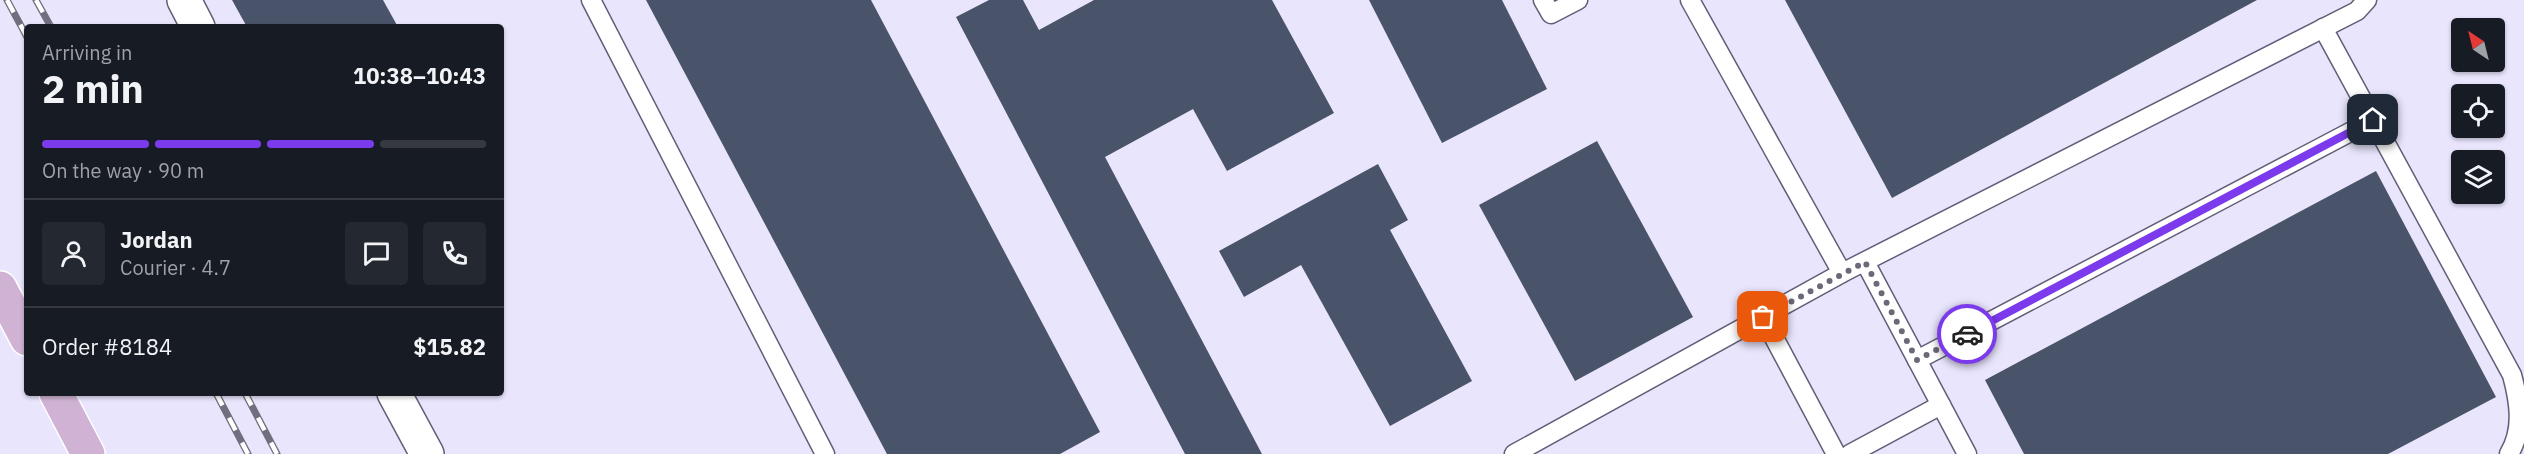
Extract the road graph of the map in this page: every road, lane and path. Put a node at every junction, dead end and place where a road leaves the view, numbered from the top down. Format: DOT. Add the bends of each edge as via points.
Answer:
graph roads {
  1 [pos="184,0"];
  2 [pos="591,0"];
  3 [pos="1543,0"];
  4 [pos="1578,0"];
  5 [pos="1690,0"];
  6 [pos="2367,0"];
  7 [pos="196,24"];
  8 [pos="2323,28"];
  9 [pos="2373,120"];
  10 [pos="1865,262"];
  11 [pos="1842,273"];
  12 [pos="0,288"];
  13 [pos="1763,317"];
  14 [pos="24,333"];
  15 [pos="1917,360"];
  16 [pos="58,396"];
  17 [pos="396,396"];
  18 [pos="1941,405"];
  19 [pos="88,454"];
  20 [pos="427,454"];
  21 [pos="825,454"];
  22 [pos="1514,454"];
  23 [pos="1836,454"];
  24 [pos="1850,454"];
  25 [pos="1967,454"];
  26 [pos="2510,454"];
  1 -- 7 [label="street"];
  2 -- 21 [label="lane"];
  3 -- 4 [label="lane" via="1551,14"];
  5 -- 11 [label="lane"];
  6 -- 8 [label="lane" via="2357,11"];
  8 -- 9 [label="lane"];
  8 -- 10 [label="lane"];
  9 -- 15 [label="lane"];
  9 -- 26 [label="lane" via="2512,375 2520,402 2519,427"];
  10 -- 11 [label="lane"];
  10 -- 15 [label="lane"];
  11 -- 13 [label="lane"];
  12 -- 14 [label="main road"];
  13 -- 22 [label="lane"];
  13 -- 23 [label="lane"];
  15 -- 18 [label="lane"];
  16 -- 19 [label="main road"];
  17 -- 20 [label="street"];
  18 -- 24 [label="lane"];
  18 -- 25 [label="lane"];
}
